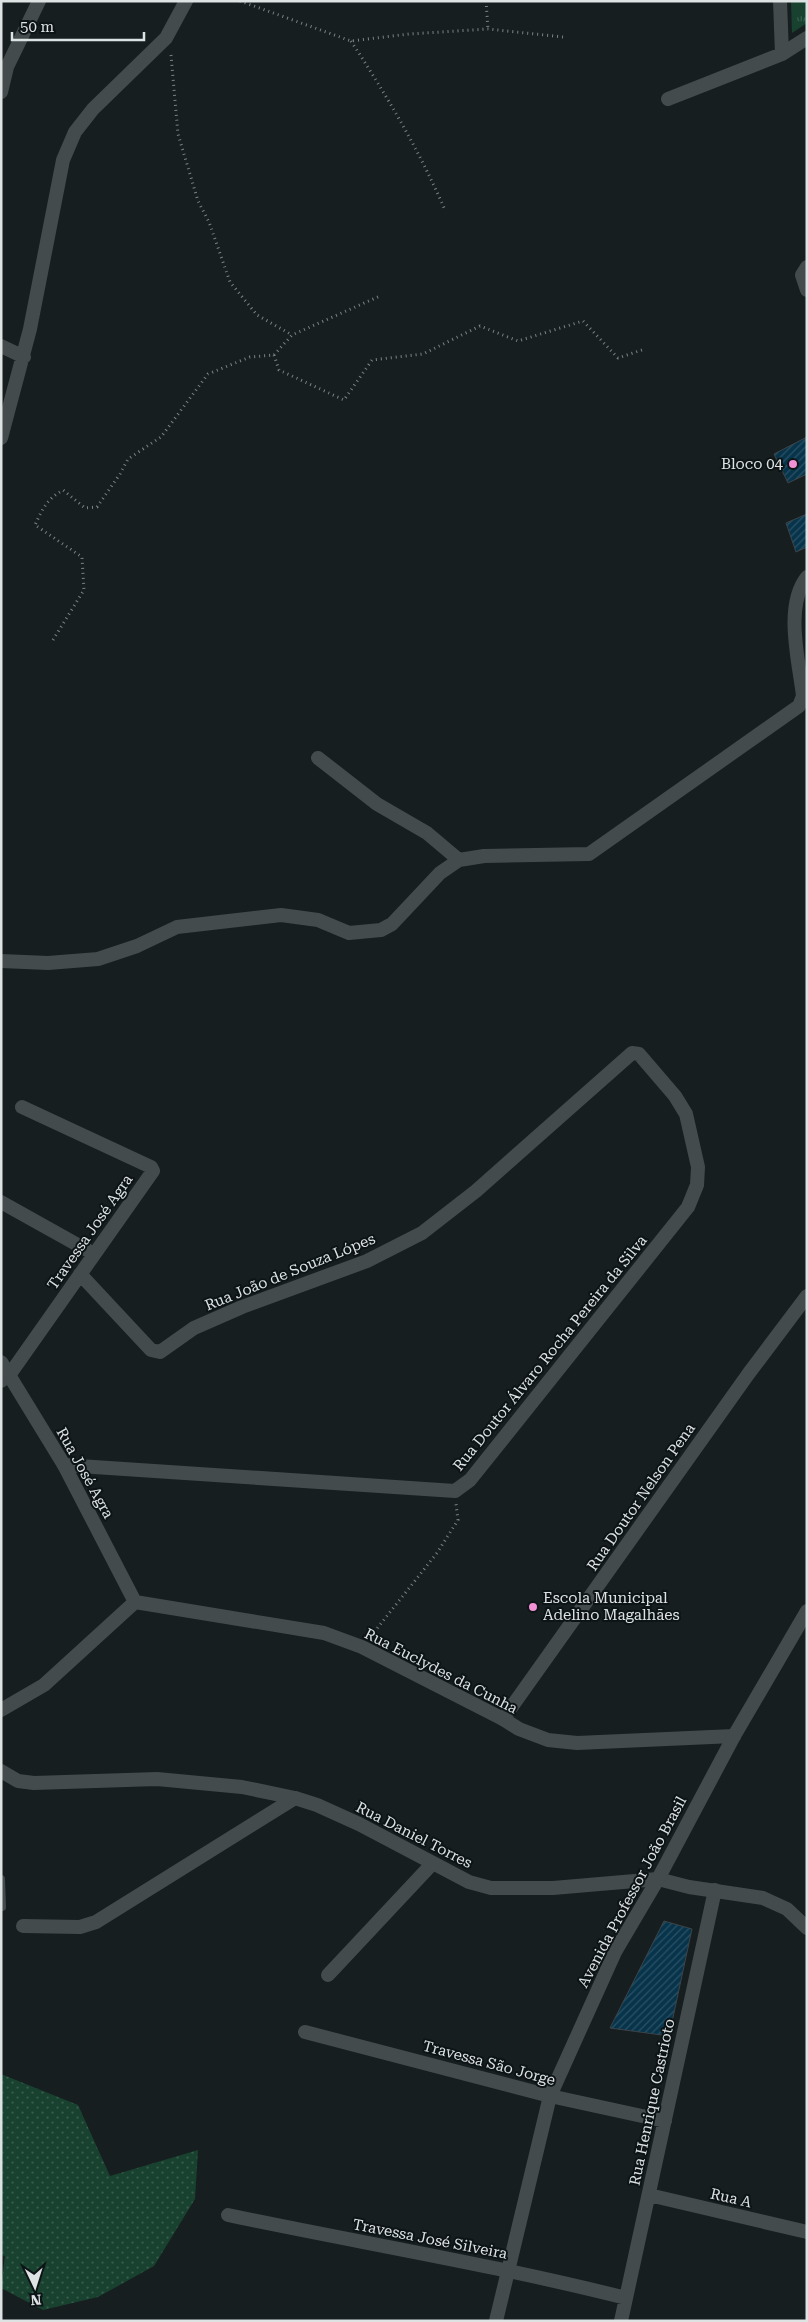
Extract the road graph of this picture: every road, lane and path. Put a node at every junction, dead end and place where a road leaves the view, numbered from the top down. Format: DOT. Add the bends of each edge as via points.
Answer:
graph roads {
  1 [pos="40,1"];
  2 [pos="186,1"];
  3 [pos="240,1"];
  4 [pos="486,1"];
  5 [pos="780,1"];
  6 [pos="488,29"];
  7 [pos="563,37"];
  8 [pos="166,38"];
  9 [pos="807,38"];
  10 [pos="351,41"];
  11 [pos="782,54"];
  12 [pos="4,69"];
  13 [pos="1,92"];
  14 [pos="668,99"];
  15 [pos="445,210"];
  16 [pos="805,269"];
  17 [pos="807,290"];
  18 [pos="380,296"];
  19 [pos="292,335"];
  20 [pos="1,346"];
  21 [pos="642,350"];
  22 [pos="274,355"];
  23 [pos="24,357"];
  24 [pos="1,438"];
  25 [pos="807,576"];
  26 [pos="53,640"];
  27 [pos="318,758"];
  28 [pos="459,860"];
  29 [pos="1,961"];
  30 [pos="632,1053"];
  31 [pos="22,1107"];
  32 [pos="1,1202"];
  33 [pos="94,1254"];
  34 [pos="80,1274"];
  35 [pos="807,1296"];
  36 [pos="1,1362"];
  37 [pos="6,1377"];
  38 [pos="64,1465"];
  39 [pos="455,1491"];
  40 [pos="135,1602"];
  41 [pos="807,1611"];
  42 [pos="362,1647"];
  43 [pos="1,1710"];
  44 [pos="503,1719"];
  45 [pos="734,1736"];
  46 [pos="1,1772"];
  47 [pos="296,1798"];
  48 [pos="432,1864"];
  49 [pos="1,1879"];
  50 [pos="658,1879"];
  51 [pos="716,1890"];
  52 [pos="2,1907"];
  53 [pos="23,1926"];
  54 [pos="807,1928"];
  55 [pos="328,1975"];
  56 [pos="305,2032"];
  57 [pos="550,2096"];
  58 [pos="665,2121"];
  59 [pos="649,2195"];
  60 [pos="228,2215"];
  61 [pos="807,2232"];
  62 [pos="508,2270"];
  63 [pos="626,2298"];
  64 [pos="496,2321"];
  65 [pos="621,2321"];
  1 -- 12 [label="street"];
  2 -- 8 [label="street"];
  3 -- 10 [label="path"];
  4 -- 6 [label="path"];
  5 -- 11 [label="street"];
  6 -- 7 [label="path"];
  6 -- 10 [label="path"];
  8 -- 19 [label="path" via="173,64 178,134 198,201 209,222 230,282 257,315"];
  8 -- 23 [label="street" via="93,109 72,139 63,160"];
  9 -- 11 [label="street"];
  10 -- 15 [label="path" via="396,110"];
  11 -- 14 [label="street"];
  12 -- 13 [label="street"];
  16 -- 17 [label="street"];
  18 -- 19 [label="path"];
  19 -- 22 [label="path"];
  20 -- 23 [label="street"];
  21 -- 22 [label="path" via="618,358 584,321 518,341 480,326 423,354 372,360 344,400 279,370"];
  22 -- 26 [label="path" via="250,357 208,374 160,436 128,458 97,506 86,508 63,490 50,498 35,525 82,557 84,590"];
  23 -- 24 [label="street"];
  25 -- 28 [label="street" via="794,603 803,696 799,706 589,854 484,856"];
  27 -- 28 [label="street" via="377,804 427,833"];
  28 -- 29 [label="street" via="440,873 392,924 381,930 355,933 318,920 281,915 177,927 98,960"];
  30 -- 34 [label="street, Rua João de Souza Lópes" via="476,1191 422,1233 367,1261 194,1328 160,1352 152,1350"];
  30 -- 39 [label="street, Rua Doutor Álvaro Rocha Pereira da Silva" via="639,1054 686,1114 698,1167 697,1186 688,1207 470,1480"];
  31 -- 33 [label="street, Travessa José Agra" via="153,1169"];
  32 -- 33 [label="street"];
  33 -- 34 [label="street, Travessa José Agra"];
  34 -- 37 [label="street, Travessa José Agra"];
  35 -- 44 [label="street, Rua Doutor Nelson Pena"];
  36 -- 37 [label="street, Rua José Agra"];
  37 -- 38 [label="street, Rua José Agra"];
  38 -- 39 [label="street, Rua Doutor Álvaro Rocha Pereira da Silva"];
  38 -- 40 [label="street, Rua José Agra"];
  39 -- 42 [label="path" via="458,1520 438,1552"];
  40 -- 42 [label="street, Rua Euclydes da Cunha" via="324,1633"];
  40 -- 43 [label="street" via="44,1685"];
  41 -- 45 [label="street, Avenida Professor João Brasil"];
  42 -- 44 [label="street, Rua Euclydes da Cunha"];
  44 -- 45 [label="street, Rua Euclydes da Cunha" via="548,1740 577,1743"];
  45 -- 50 [label="street, Avenida Professor João Brasil"];
  46 -- 47 [label="street, Rua Daniel Torres" via="18,1781 34,1783 158,1779 242,1787"];
  47 -- 48 [label="street, Rua Daniel Torres" via="359,1824"];
  47 -- 53 [label="street" via="96,1922 80,1926"];
  48 -- 50 [label="street, Rua Daniel Torres" via="469,1882 491,1888 553,1888"];
  48 -- 55 [label="street"];
  49 -- 52 [label="lane"];
  50 -- 51 [label="street, Rua Daniel Torres"];
  50 -- 57 [label="street, Avenida Professor João Brasil" via="615,1952"];
  51 -- 54 [label="street, Rua Daniel Torres" via="763,1898 787,1908"];
  51 -- 58 [label="street, Rua Henrique Castrioto"];
  56 -- 57 [label="street, Travessa São Jorge"];
  57 -- 58 [label="street, Travessa São Jorge"];
  57 -- 62 [label="street, Avenida Professor João Brasil"];
  58 -- 59 [label="street, Rua Henrique Castrioto"];
  59 -- 61 [label="street, Rua A"];
  59 -- 63 [label="street, Rua Henrique Castrioto"];
  60 -- 62 [label="street, Travessa José Silveira"];
  62 -- 63 [label="street, Travessa José Silveira"];
  62 -- 64 [label="street, Avenida Professor João Brasil"];
  63 -- 65 [label="street, Rua Henrique Castrioto"];
}
